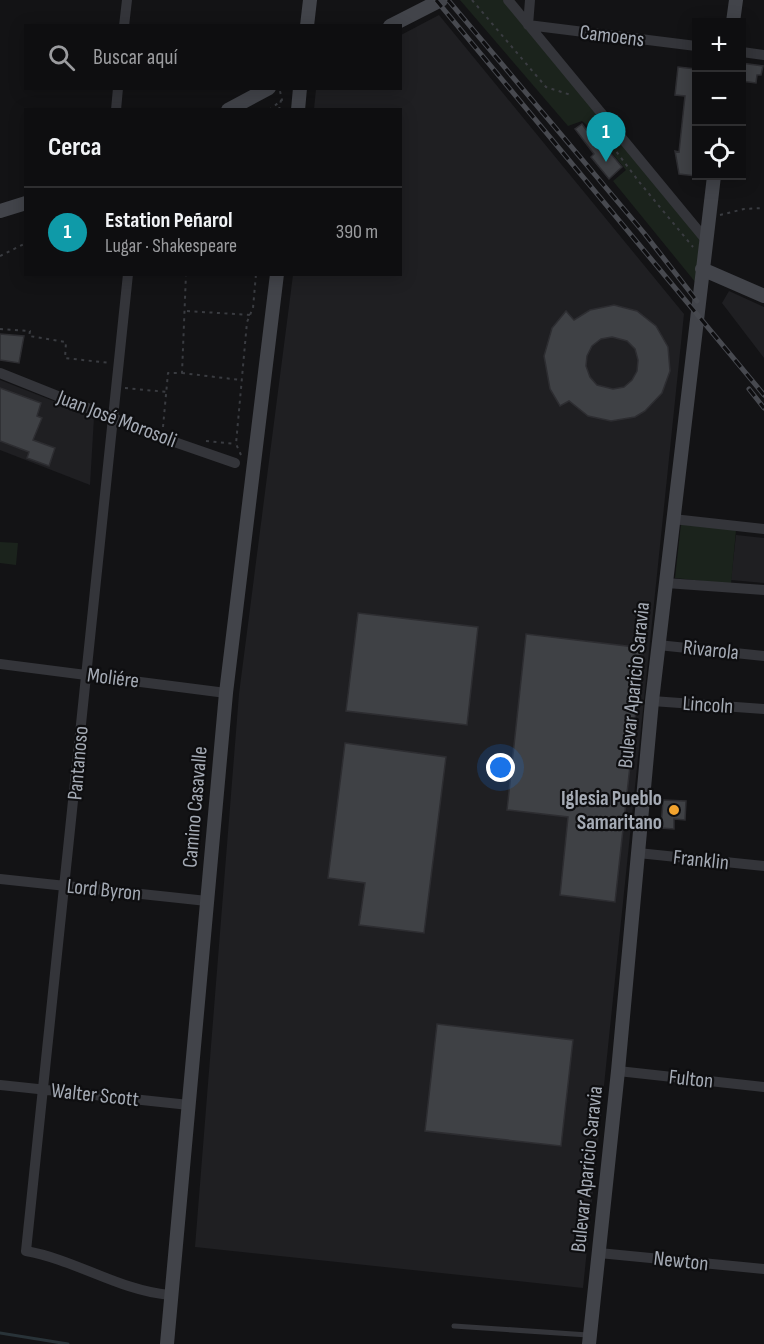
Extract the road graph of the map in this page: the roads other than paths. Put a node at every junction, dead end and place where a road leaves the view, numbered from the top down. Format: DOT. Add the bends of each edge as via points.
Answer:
graph roads {
  1 [pos="127,0"];
  2 [pos="310,0"];
  3 [pos="441,0"];
  4 [pos="508,0"];
  5 [pos="530,0"];
  6 [pos="736,0"];
  7 [pos="734,18"];
  8 [pos="124,24"];
  9 [pos="308,24"];
  10 [pos="394,24"];
  11 [pos="528,25"];
  12 [pos="692,46"];
  13 [pos="746,53"];
  14 [pos="764,55"];
  15 [pos="118,90"];
  16 [pos="265,90"];
  17 [pos="300,90"];
  18 [pos="116,108"];
  19 [pos="232,108"];
  20 [pos="298,108"];
  21 [pos="714,180"];
  22 [pos="24,204"];
  23 [pos="0,211"];
  24 [pos="706,240"];
  25 [pos="703,264"];
  26 [pos="128,276"];
  27 [pos="277,276"];
  28 [pos="764,296"];
  29 [pos="0,373"];
  30 [pos="113,418"];
  31 [pos="240,463"];
  32 [pos="673,519"];
  33 [pos="764,529"];
  34 [pos="666,583"];
  35 [pos="764,590"];
  36 [pos="658,645"];
  37 [pos="764,656"];
  38 [pos="0,664"];
  39 [pos="86,675"];
  40 [pos="226,693"];
  41 [pos="652,700"];
  42 [pos="764,709"];
  43 [pos="638,853"];
  44 [pos="764,866"];
  45 [pos="0,879"];
  46 [pos="66,886"];
  47 [pos="207,901"];
  48 [pos="618,1071"];
  49 [pos="0,1085"];
  50 [pos="764,1087"];
  51 [pos="43,1090"];
  52 [pos="189,1105"];
  53 [pos="599,1253"];
  54 [pos="764,1269"];
  55 [pos="169,1295"];
  56 [pos="453,1326"];
  57 [pos="589,1340"];
  58 [pos="166,1344"];
  1 -- 8 [label="street"];
  2 -- 9 [label="street"];
  3 -- 10 [label="street"];
  4 -- 11 [label="street"];
  5 -- 11 [label="street"];
  6 -- 7 [label="street"];
  11 -- 12 [label="street, Camoens"];
  11 -- 24 [label="street"];
  13 -- 14 [label="street"];
  15 -- 18 [label="street"];
  16 -- 19 [label="street"];
  17 -- 20 [label="street"];
  21 -- 24 [label="street, Bulevar Aparicio Saravia"];
  22 -- 23 [label="street"];
  24 -- 25 [label="street, Bulevar Aparicio Saravia"];
  25 -- 28 [label="street"];
  25 -- 32 [label="street, Bulevar Aparicio Saravia"];
  26 -- 30 [label="street, Pantanoso"];
  27 -- 40 [label="street, Camino Casavalle"];
  29 -- 30 [label="street, Juan José Morosoli"];
  30 -- 31 [label="street, Juan José Morosoli"];
  30 -- 39 [label="street, Pantanoso"];
  32 -- 33 [label="street"];
  32 -- 34 [label="street, Bulevar Aparicio Saravia"];
  34 -- 35 [label="street"];
  34 -- 36 [label="street, Bulevar Aparicio Saravia"];
  36 -- 37 [label="street, Rivarola"];
  36 -- 41 [label="street, Bulevar Aparicio Saravia"];
  38 -- 39 [label="street, Moliére"];
  39 -- 40 [label="street, Moliére"];
  39 -- 46 [label="street, Pantanoso"];
  40 -- 47 [label="street, Camino Casavalle"];
  41 -- 42 [label="street, Lincoln"];
  41 -- 43 [label="street, Bulevar Aparicio Saravia"];
  43 -- 44 [label="street, Franklin"];
  43 -- 48 [label="street, Bulevar Aparicio Saravia"];
  45 -- 46 [label="street, Lord Byron"];
  46 -- 47 [label="street, Lord Byron"];
  46 -- 51 [label="street, Pantanoso"];
  47 -- 52 [label="street, Camino Casavalle"];
  48 -- 50 [label="street, Fulton"];
  48 -- 53 [label="street, Bulevar Aparicio Saravia"];
  49 -- 51 [label="street, Walter Scott"];
  51 -- 52 [label="street, Walter Scott"];
  51 -- 55 [label="street, Pantanoso" via="26,1251 64,1260 122,1286"];
  52 -- 55 [label="street, Camino Casavalle"];
  53 -- 54 [label="street, Newton"];
  53 -- 57 [label="street, Bulevar Aparicio Saravia"];
  55 -- 58 [label="street, Camino Casavalle"];
  56 -- 57 [label="lane"];
}
